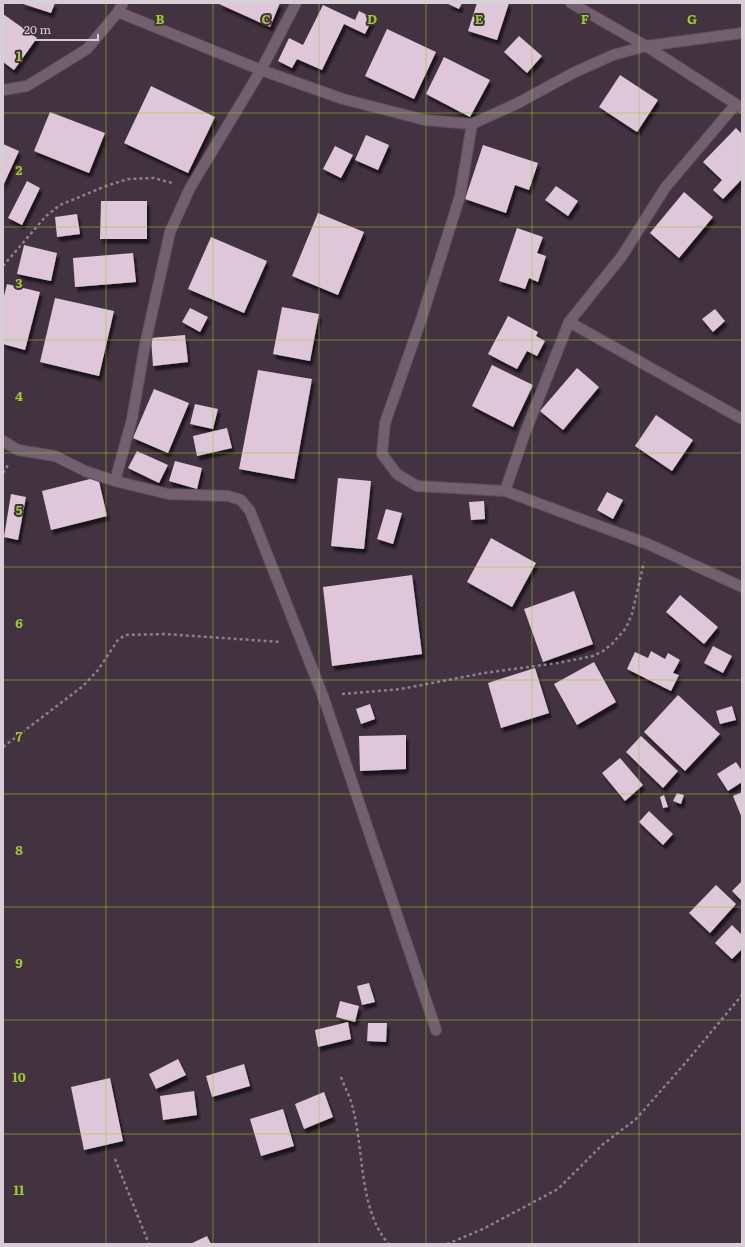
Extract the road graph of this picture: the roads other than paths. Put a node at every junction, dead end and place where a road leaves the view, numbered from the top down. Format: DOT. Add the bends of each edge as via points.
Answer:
graph roads {
  1 [pos="296,3"];
  2 [pos="571,3"];
  3 [pos="121,8"];
  4 [pos="742,33"];
  5 [pos="646,46"];
  6 [pos="261,70"];
  7 [pos="3,90"];
  8 [pos="739,106"];
  9 [pos="472,124"];
  10 [pos="569,322"];
  11 [pos="742,419"];
  12 [pos="3,441"];
  13 [pos="115,481"];
  14 [pos="505,491"];
  15 [pos="742,587"];
  16 [pos="436,1030"];
  1 -- 6 [label="street"];
  2 -- 5 [label="street"];
  3 -- 6 [label="street"];
  3 -- 7 [label="street" via="87,49 27,86"];
  4 -- 5 [label="street"];
  5 -- 8 [label="street"];
  5 -- 9 [label="street" via="613,55"];
  6 -- 9 [label="street" via="351,101 425,120"];
  6 -- 13 [label="street" via="190,188 170,232 132,419"];
  8 -- 10 [label="street" via="665,188 622,256"];
  9 -- 14 [label="street" via="460,196 385,423 382,454 397,474 417,486"];
  10 -- 11 [label="street"];
  10 -- 14 [label="street"];
  12 -- 13 [label="street" via="18,450 55,456 85,471"];
  13 -- 16 [label="street" via="168,494 228,496 241,500 250,511 323,696"];
  14 -- 15 [label="street" via="648,544"];
}
